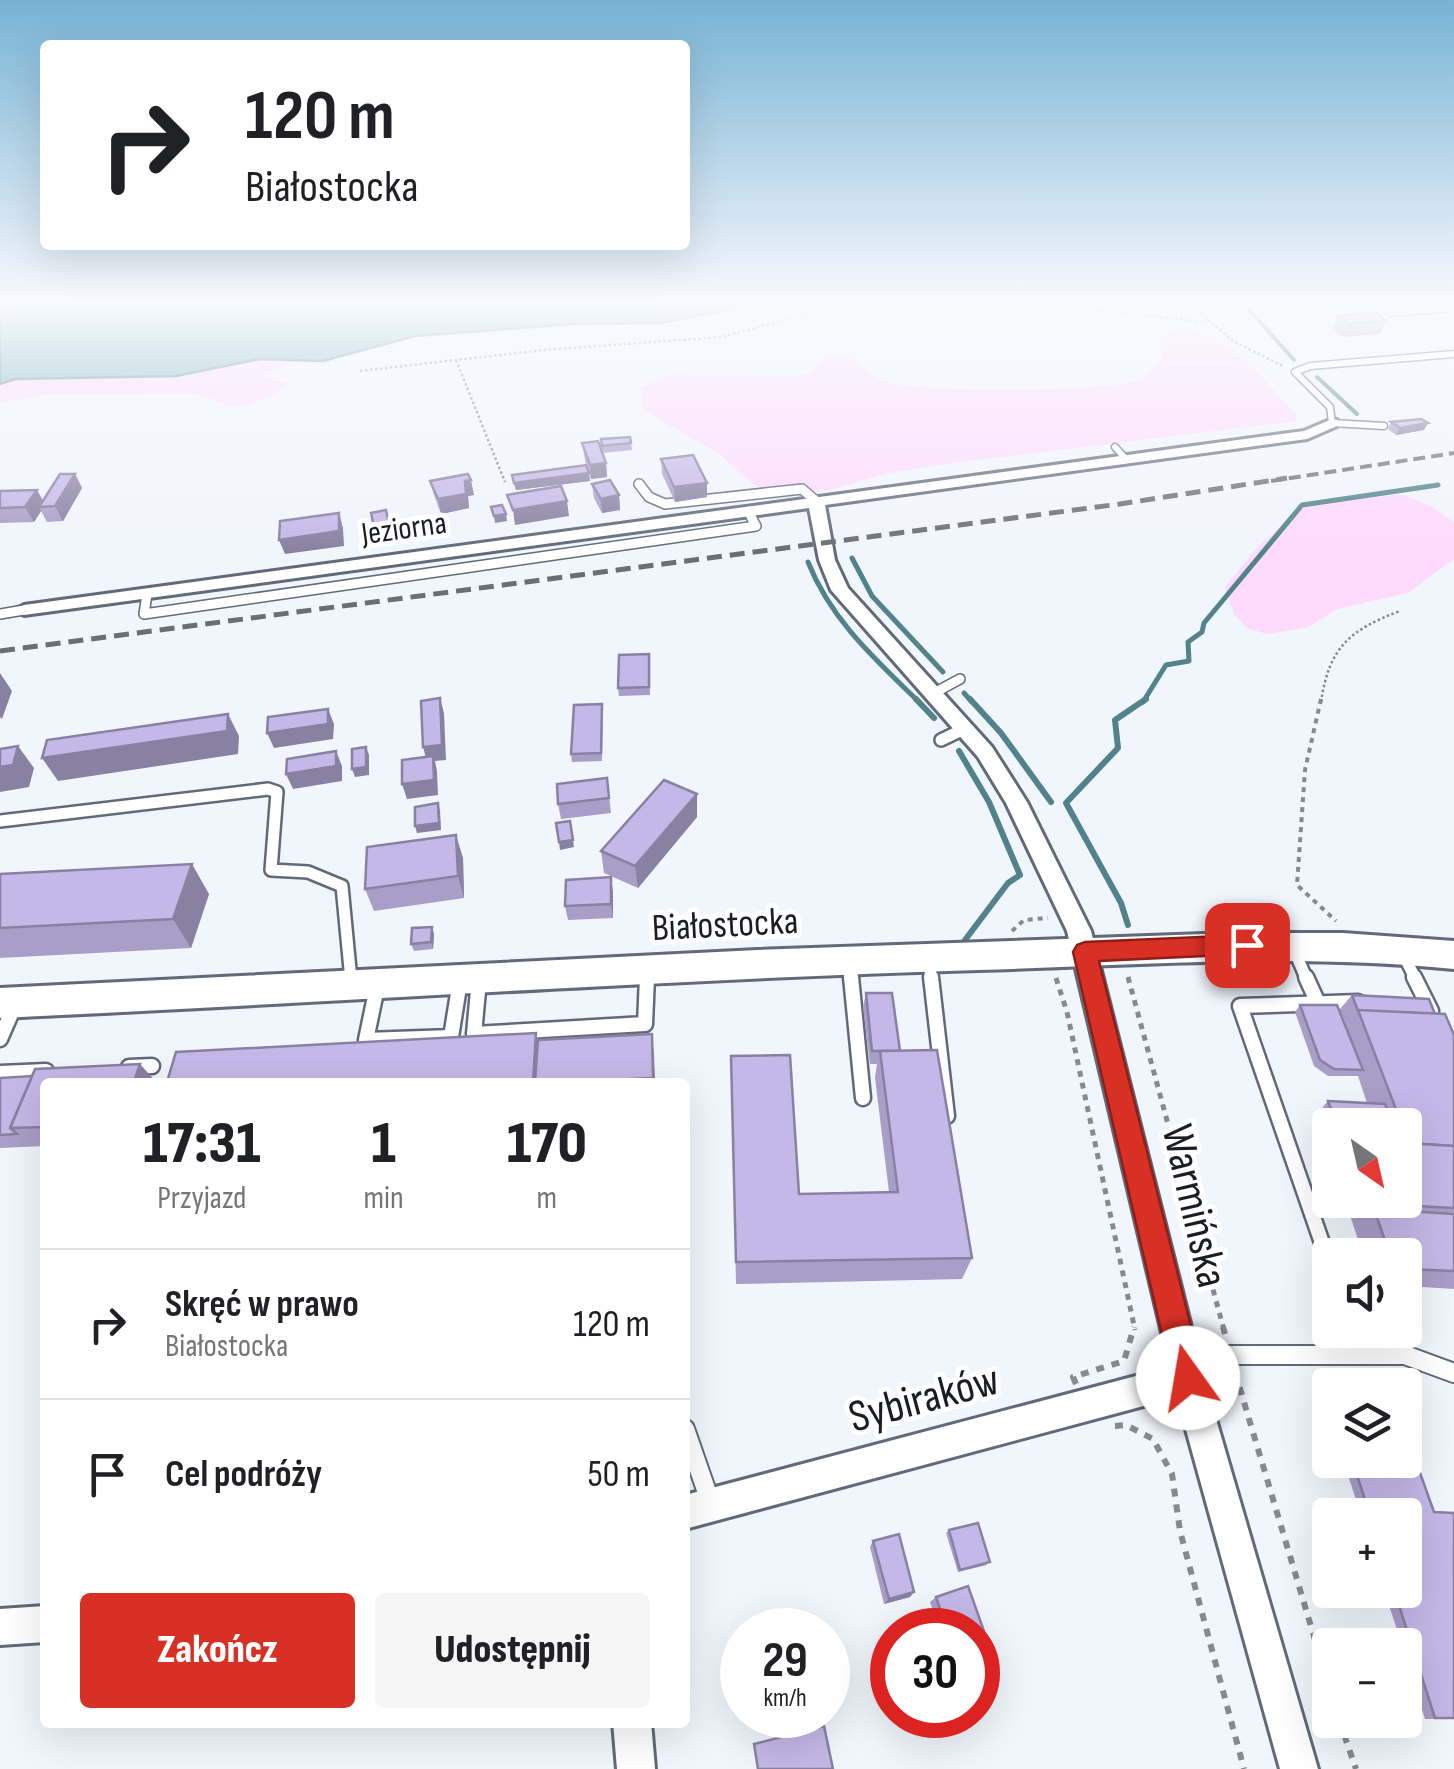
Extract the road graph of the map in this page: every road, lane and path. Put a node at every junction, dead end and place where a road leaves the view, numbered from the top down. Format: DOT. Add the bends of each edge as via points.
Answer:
graph roads {
  1 [pos="464,387"];
  2 [pos="1307,387"];
  3 [pos="1332,423"];
  4 [pos="1384,426"];
  5 [pos="505,482"];
  6 [pos="639,484"];
  7 [pos="816,501"];
  8 [pos="748,510"];
  9 [pos="147,594"];
  10 [pos="24,610"];
  11 [pos="1400,611"];
  12 [pos="0,614"];
  13 [pos="960,679"];
  14 [pos="934,693"];
  15 [pos="966,728"];
  16 [pos="941,740"];
  17 [pos="0,821"];
  18 [pos="1063,917"];
  19 [pos="1010,939"];
  20 [pos="1292,946"];
  21 [pos="1360,946"];
  22 [pos="1400,948"];
  23 [pos="1085,952"];
  24 [pos="1454,955"];
  25 [pos="929,957"];
  26 [pos="850,961"];
  27 [pos="647,971"];
  28 [pos="470,980"];
  29 [pos="364,985"];
  30 [pos="1317,1001"];
  31 [pos="1372,1002"];
  32 [pos="8,1003"];
  33 [pos="1409,1003"];
  34 [pos="1428,1004"];
  35 [pos="1067,1012"];
  36 [pos="1137,1013"];
  37 [pos="1436,1021"];
  38 [pos="0,1039"];
  39 [pos="152,1066"];
  40 [pos="114,1068"];
  41 [pos="57,1070"];
  42 [pos="0,1073"];
  43 [pos="863,1098"];
  44 [pos="950,1139"];
  45 [pos="1320,1238"];
  46 [pos="1130,1299"];
  47 [pos="1358,1348"];
  48 [pos="1230,1355"];
  49 [pos="1361,1355"];
  50 [pos="1185,1367"];
  51 [pos="1454,1373"];
  52 [pos="690,1459"];
  53 [pos="1178,1503"];
  54 [pos="698,1508"];
  55 [pos="40,1624"];
  56 [pos="0,1627"];
  57 [pos="1312,1630"];
  58 [pos="633,1728"];
  59 [pos="1346,1738"];
  60 [pos="636,1769"];
  61 [pos="1244,1769"];
  62 [pos="1299,1769"];
  63 [pos="1356,1769"];
  1 -- 5 [label="path"];
  2 -- 3 [label="lane" via="1330,407"];
  3 -- 4 [label="lane"];
  3 -- 7 [label="street, Jeziorna" via="1307,436 1120,453 875,498"];
  6 -- 7 [label="lane" via="664,504 802,489"];
  7 -- 8 [label="street, Jeziorna"];
  7 -- 14 [label="street" via="840,590"];
  8 -- 9 [label="street, Jeziorna"];
  8 -- 9 [label="lane" via="756,526 248,601 144,614"];
  9 -- 10 [label="street, Jeziorna"];
  10 -- 12 [label="lane, Jeziorna"];
  11 -- 21 [label="path" via="1370,622 1338,648 1326,668 1305,770 1297,885"];
  13 -- 14 [label="lane"];
  14 -- 15 [label="street"];
  15 -- 16 [label="lane"];
  15 -- 23 [label="street" via="1016,802"];
  17 -- 29 [label="lane" via="277,792 270,870 300,868 342,886"];
  18 -- 19 [label="path" via="1024,920"];
  20 -- 21 [label="street, Białostocka"];
  20 -- 23 [label="street, Białostocka"];
  20 -- 30 [label="lane"];
  21 -- 22 [label="street, Białostocka"];
  22 -- 24 [label="street, Białostocka"];
  22 -- 34 [label="lane"];
  23 -- 25 [label="street, Białostocka"];
  23 -- 50 [label="street, Warmińska"];
  25 -- 26 [label="street, Białostocka"];
  25 -- 44 [label="lane"];
  26 -- 27 [label="street, Białostocka"];
  26 -- 43 [label="lane"];
  27 -- 28 [label="street, Białostocka"];
  27 -- 28 [label="lane" via="645,1024 474,1034"];
  28 -- 29 [label="street, Białostocka"];
  28 -- 29 [label="lane" via="452,1037 366,1040"];
  29 -- 32 [label="street, Białostocka"];
  30 -- 31 [label="lane"];
  30 -- 45 [label="lane" via="1240,1006"];
  32 -- 38 [label="lane"];
  33 -- 34 [label="lane"];
  34 -- 37 [label="lane"];
  35 -- 46 [label="path"];
  36 -- 48 [label="path"];
  39 -- 40 [label="lane"];
  41 -- 42 [label="lane"];
  47 -- 49 [label="lane"];
  48 -- 49 [label="lane"];
  48 -- 50 [label="lane"];
  48 -- 57 [label="path"];
  49 -- 51 [label="lane" via="1406,1355"];
  50 -- 54 [label="street, Sybiraków"];
  50 -- 62 [label="street, Warmińska"];
  52 -- 54 [label="lane"];
  53 -- 61 [label="path"];
  55 -- 56 [label="street"];
  58 -- 60 [label="street"];
  59 -- 63 [label="path"];
}
